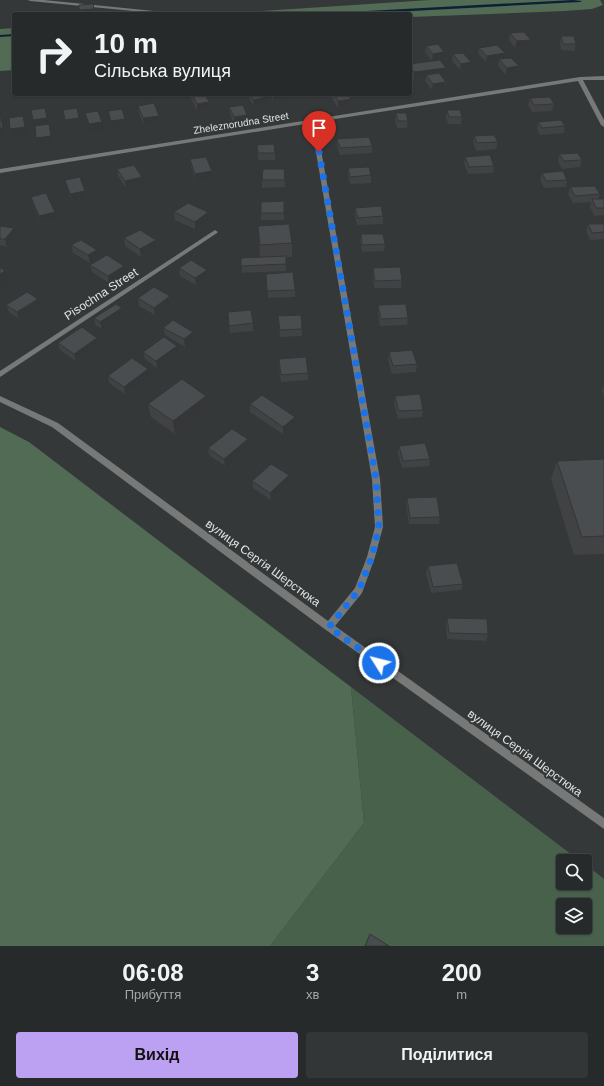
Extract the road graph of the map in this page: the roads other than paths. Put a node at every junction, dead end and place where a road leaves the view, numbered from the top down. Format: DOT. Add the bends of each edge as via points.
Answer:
graph roads {
  1 [pos="30,0"];
  2 [pos="154,12"];
  3 [pos="604,78"];
  4 [pos="580,79"];
  5 [pos="313,121"];
  6 [pos="604,125"];
  7 [pos="0,172"];
  8 [pos="215,232"];
  9 [pos="0,374"];
  10 [pos="0,399"];
  11 [pos="329,627"];
  12 [pos="604,824"];
  1 -- 2 [label="street"];
  3 -- 4 [label="street, Zheleznorudna Street"];
  4 -- 5 [label="street, Zheleznorudna Street"];
  4 -- 6 [label="street"];
  5 -- 7 [label="street, Zheleznorudna Street"];
  5 -- 11 [label="street" via="376,479 379,527 372,557 359,590"];
  8 -- 9 [label="street, Pisochna Street"];
  10 -- 11 [label="street, вулиця Сергія Шерстюка" via="55,425"];
  11 -- 12 [label="street, вулиця Сергія Шерстюка"];
}
